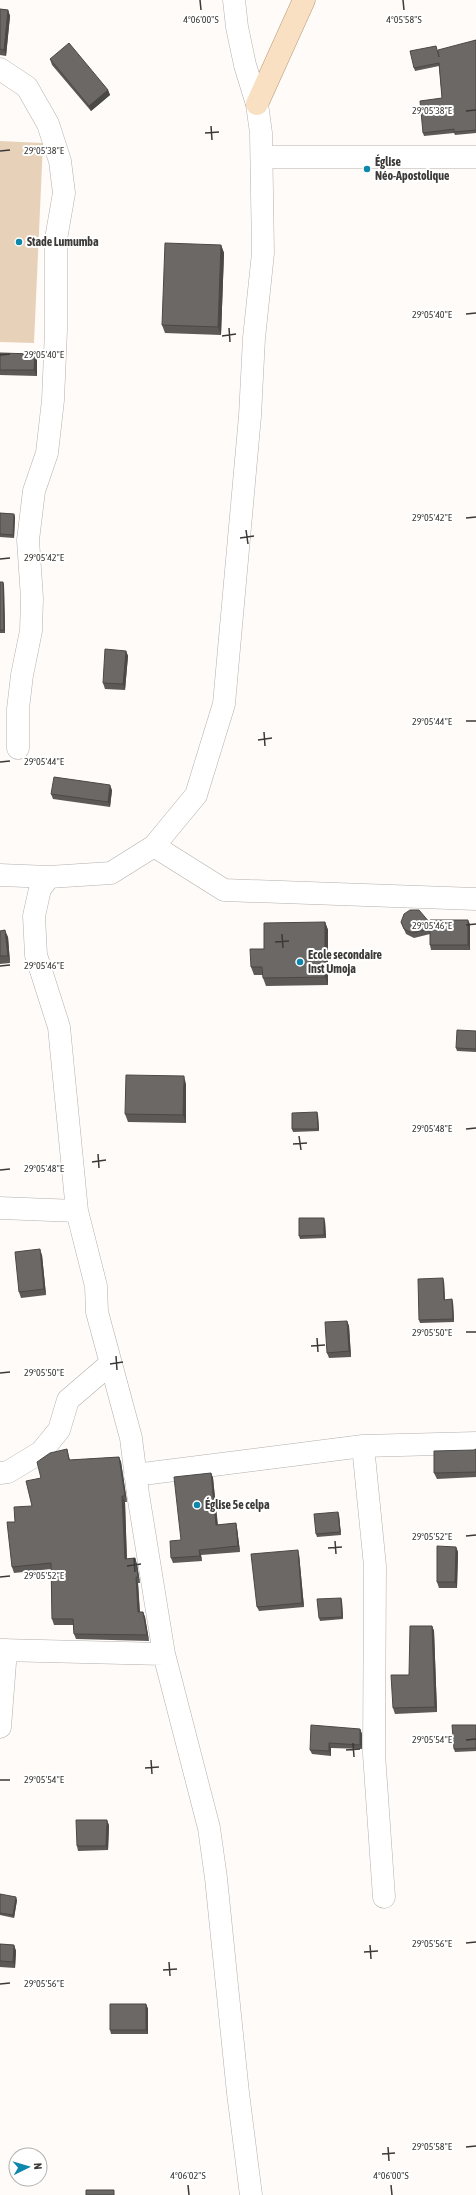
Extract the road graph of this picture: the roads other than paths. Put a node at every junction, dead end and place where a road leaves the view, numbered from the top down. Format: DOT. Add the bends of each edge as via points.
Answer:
graph roads {
  1 [pos="234,0"];
  2 [pos="304,0"];
  3 [pos="0,69"];
  4 [pos="257,104"];
  5 [pos="476,156"];
  6 [pos="262,157"];
  7 [pos="18,748"];
  8 [pos="154,846"];
  9 [pos="0,875"];
  10 [pos="49,877"];
  11 [pos="476,899"];
  12 [pos="0,1208"];
  13 [pos="77,1211"];
  14 [pos="110,1364"];
  15 [pos="476,1443"];
  16 [pos="363,1446"];
  17 [pos="0,1473"];
  18 [pos="135,1474"];
  19 [pos="3,1650"];
  20 [pos="164,1654"];
  21 [pos="0,1727"];
  22 [pos="384,1897"];
  23 [pos="251,2195"];
  1 -- 4 [label="street" via="245,65"];
  2 -- 4 [label="main road"];
  3 -- 7 [label="street" via="27,87 48,124 60,161 64,193 56,239 53,400 47,453 34,492 28,540 32,598 31,631 19,696"];
  4 -- 6 [label="street"];
  5 -- 6 [label="street"];
  6 -- 8 [label="street" via="263,253 224,704 196,795"];
  8 -- 10 [label="street" via="111,873"];
  8 -- 11 [label="street" via="224,890"];
  9 -- 10 [label="street"];
  10 -- 13 [label="street" via="40,889 34,916 36,955 58,1028"];
  12 -- 13 [label="street"];
  13 -- 14 [label="street" via="96,1286 97,1312"];
  14 -- 17 [label="street" via="68,1400 59,1430 41,1452 8,1472"];
  14 -- 18 [label="street" via="131,1438"];
  15 -- 16 [label="street"];
  16 -- 18 [label="street"];
  16 -- 22 [label="street" via="375,1566 374,1754"];
  18 -- 20 [label="street"];
  19 -- 20 [label="street"];
  19 -- 21 [label="street"];
  20 -- 23 [label="street" via="208,1828 216,1878"];
}
